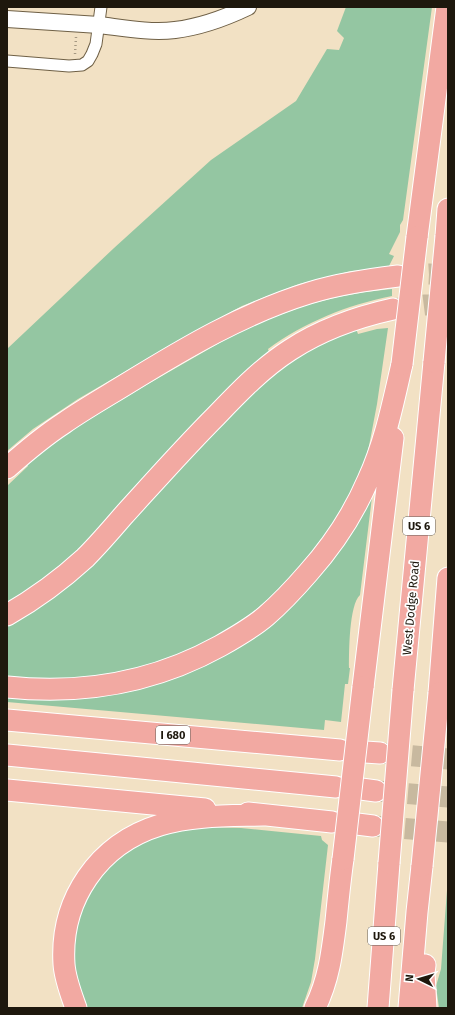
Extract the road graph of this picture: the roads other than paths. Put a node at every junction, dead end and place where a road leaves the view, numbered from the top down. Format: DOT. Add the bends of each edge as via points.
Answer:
graph roads {
  1 [pos="101,7"];
  2 [pos="248,7"];
  3 [pos="446,7"];
  4 [pos="7,19"];
  5 [pos="99,26"];
  6 [pos="7,61"];
  7 [pos="448,209"];
  8 [pos="398,276"];
  9 [pos="393,309"];
  10 [pos="402,364"];
  11 [pos="7,468"];
  12 [pos="448,578"];
  13 [pos="7,615"];
  14 [pos="7,687"];
  15 [pos="7,720"];
  16 [pos="340,750"];
  17 [pos="7,755"];
  18 [pos="336,787"];
  19 [pos="7,790"];
  20 [pos="263,815"];
  21 [pos="332,822"];
  22 [pos="417,912"];
  23 [pos="76,1008"];
  24 [pos="315,1008"];
  25 [pos="378,1008"];
  26 [pos="408,1008"];
  27 [pos="426,1008"];
  1 -- 5 [label="street"];
  2 -- 5 [label="main road" via="207,23 176,30"];
  3 -- 10 [label="highway, bridge"];
  4 -- 5 [label="main road"];
  5 -- 6 [label="street" via="92,54 82,65"];
  7 -- 25 [label="highway, West Dodge Road / US 6, bridge" via="403,690"];
  8 -- 11 [label="highway" via="353,282 310,292 238,321 64,422"];
  9 -- 13 [label="highway" via="329,329 269,365 200,432 85,558 55,583"];
  10 -- 14 [label="highway" via="385,435 355,508 324,555 265,617 239,636 208,653 147,677 90,688 58,690"];
  10 -- 24 [label="highway, bridge" via="332,955 328,975"];
  12 -- 22 [label="highway, US 6, bridge"];
  15 -- 16 [label="highway, I 680"];
  17 -- 18 [label="highway"];
  19 -- 20 [label="highway"];
  20 -- 21 [label="highway"];
  20 -- 23 [label="highway" via="199,818 160,825 139,833 119,845 101,861 86,878 76,897 68,919 64,942 64,965 68,987"];
  22 -- 26 [label="highway, US 6"];
  22 -- 27 [label="highway" via="425,956"];
}
